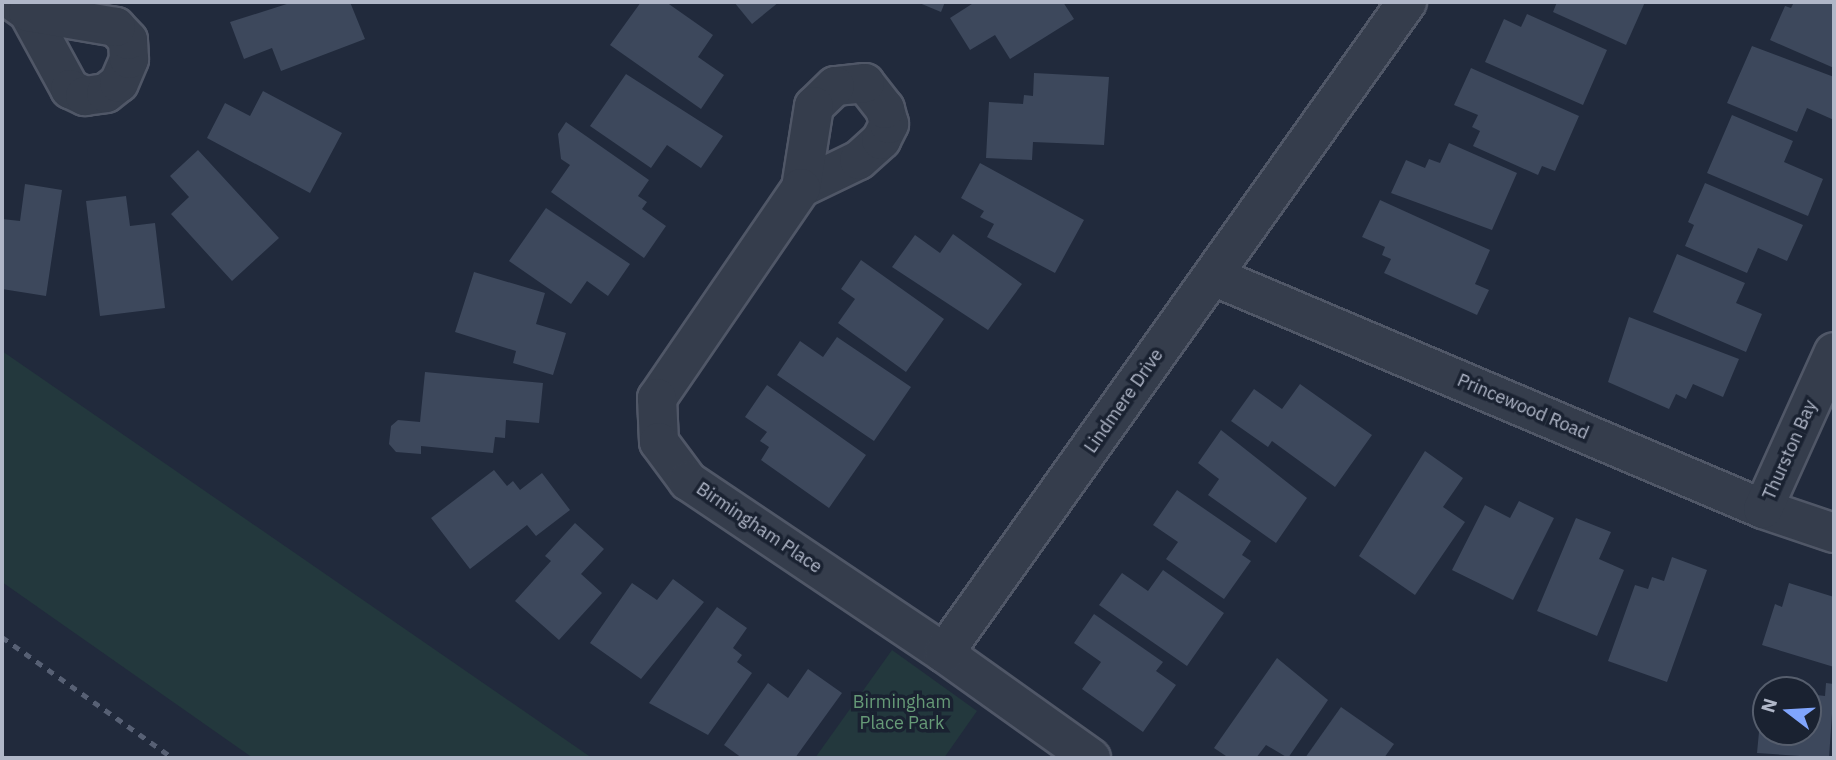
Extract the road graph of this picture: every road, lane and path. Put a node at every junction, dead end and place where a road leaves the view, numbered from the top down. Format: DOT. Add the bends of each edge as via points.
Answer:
graph roads {
  1 [pos="1407,2"];
  2 [pos="801,188"];
  3 [pos="1213,276"];
  4 [pos="1834,352"];
  5 [pos="1763,509"];
  6 [pos="1834,533"];
  7 [pos="944,653"];
  8 [pos="1091,758"];
  1 -- 3 [label="street, Lindmere Drive"];
  2 -- 7 [label="street, Birmingham Place" via="657,398 654,422 659,442 688,481"];
  3 -- 5 [label="street, Princewood Road"];
  3 -- 7 [label="street, Lindmere Drive"];
  4 -- 5 [label="street, Thurston Bay"];
  5 -- 6 [label="street, Princewood Road"];
  7 -- 8 [label="street"];
}
